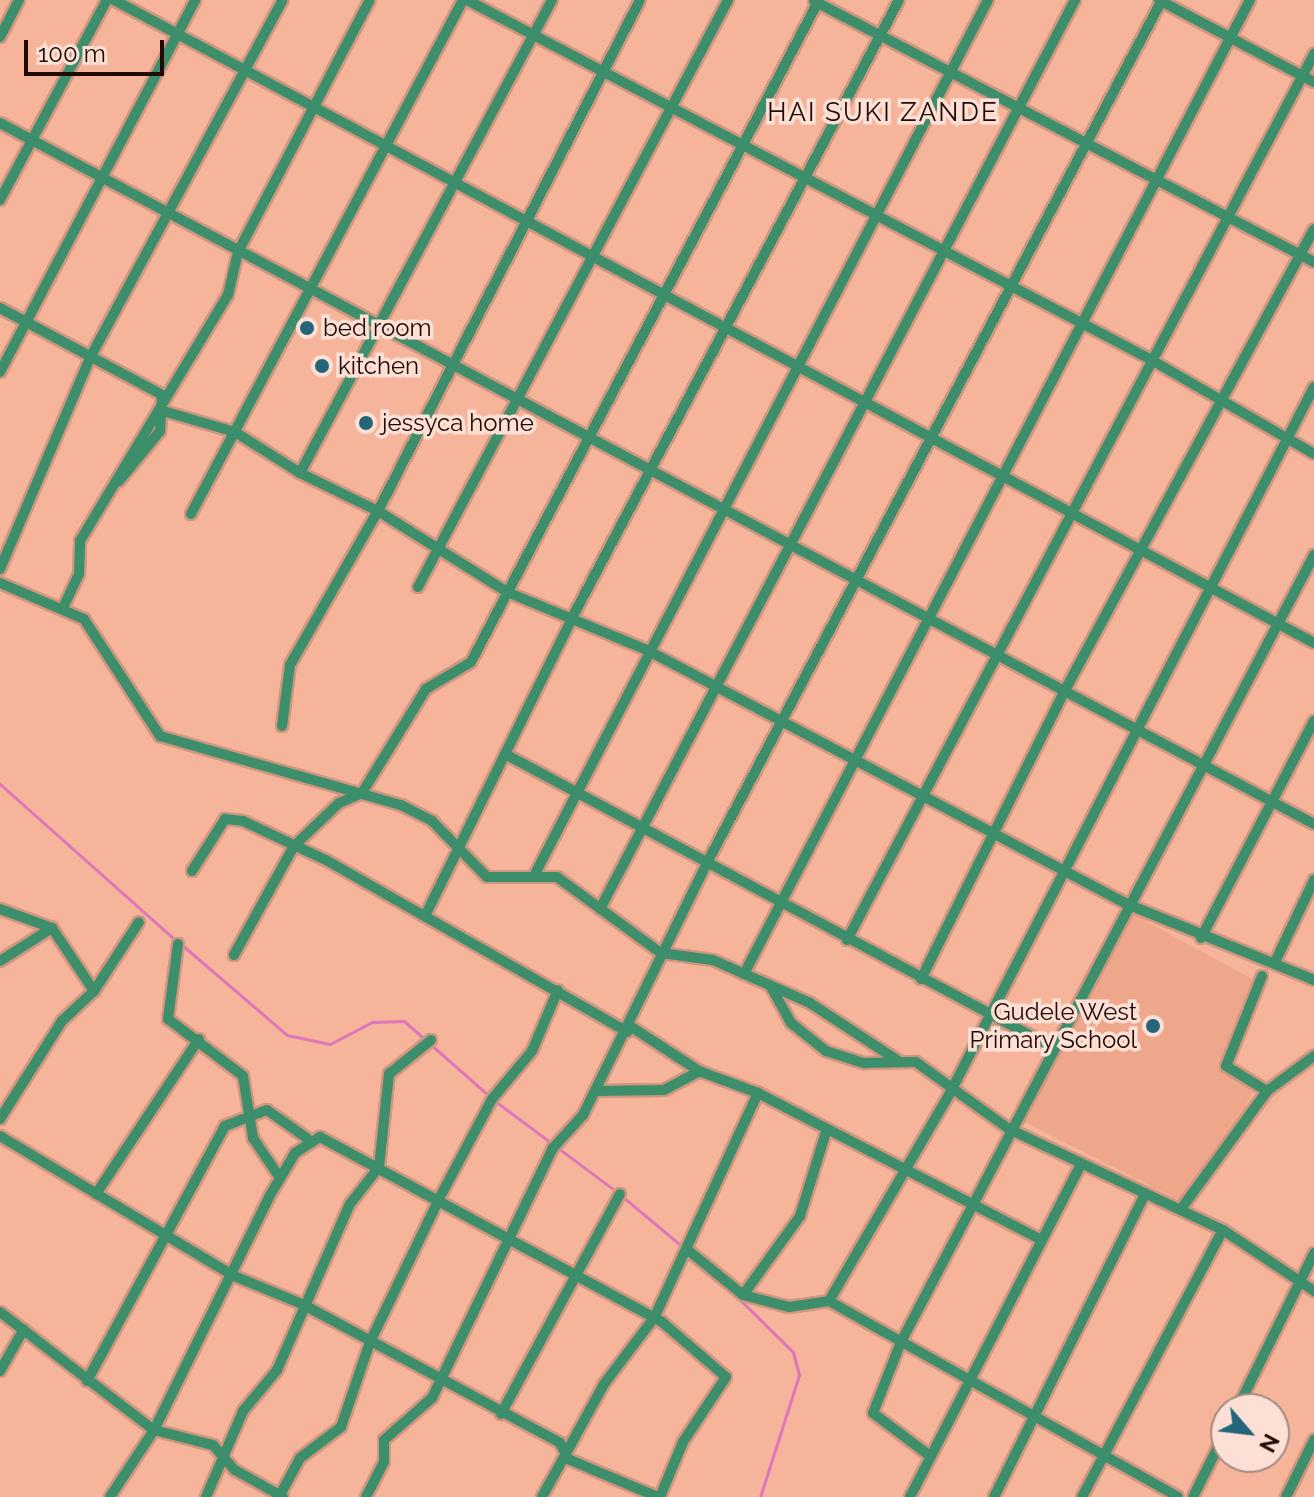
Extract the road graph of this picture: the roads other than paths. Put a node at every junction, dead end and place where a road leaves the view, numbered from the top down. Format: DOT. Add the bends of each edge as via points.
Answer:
graph roads {
  1 [pos="19,0"];
  2 [pos="107,0"];
  3 [pos="114,0"];
  4 [pos="195,0"];
  5 [pos="283,0"];
  6 [pos="370,0"];
  7 [pos="465,0"];
  8 [pos="552,0"];
  9 [pos="640,0"];
  10 [pos="728,0"];
  11 [pos="899,0"];
  12 [pos="988,0"];
  13 [pos="1075,0"];
  14 [pos="1161,0"];
  15 [pos="1250,0"];
  16 [pos="816,1"];
  17 [pos="177,34"];
  18 [pos="533,35"];
  19 [pos="880,36"];
  20 [pos="0,37"];
  21 [pos="1230,38"];
  22 [pos="1314,54"];
  23 [pos="246,70"];
  24 [pos="604,72"];
  25 [pos="950,73"];
  26 [pos="1300,75"];
  27 [pos="1314,82"];
  28 [pos="671,107"];
  29 [pos="314,108"];
  30 [pos="1018,109"];
  31 [pos="0,123"];
  32 [pos="33,141"];
  33 [pos="1084,144"];
  34 [pos="743,145"];
  35 [pos="388,146"];
  36 [pos="102,177"];
  37 [pos="805,178"];
  38 [pos="1153,180"];
  39 [pos="458,183"];
  40 [pos="0,200"];
  41 [pos="170,214"];
  42 [pos="874,214"];
  43 [pos="525,218"];
  44 [pos="1224,218"];
  45 [pos="1314,229"];
  46 [pos="944,251"];
  47 [pos="238,252"];
  48 [pos="1300,254"];
  49 [pos="593,255"];
  50 [pos="1314,262"];
  51 [pos="1010,286"];
  52 [pos="311,289"];
  53 [pos="663,292"];
  54 [pos="0,308"];
  55 [pos="25,322"];
  56 [pos="1080,322"];
  57 [pos="378,325"];
  58 [pos="728,326"];
  59 [pos="91,356"];
  60 [pos="1148,358"];
  61 [pos="796,363"];
  62 [pos="451,364"];
  63 [pos="0,372"];
  64 [pos="1314,387"];
  65 [pos="162,395"];
  66 [pos="864,399"];
  67 [pos="518,401"];
  68 [pos="1220,404"];
  69 [pos="163,411"];
  70 [pos="235,432"];
  71 [pos="933,435"];
  72 [pos="587,436"];
  73 [pos="1285,438"];
  74 [pos="1314,454"];
  75 [pos="649,470"];
  76 [pos="300,473"];
  77 [pos="1004,473"];
  78 [pos="114,485"];
  79 [pos="721,508"];
  80 [pos="1072,510"];
  81 [pos="378,511"];
  82 [pos="191,514"];
  83 [pos="790,546"];
  84 [pos="1144,549"];
  85 [pos="440,550"];
  86 [pos="1314,555"];
  87 [pos="0,569"];
  88 [pos="855,580"];
  89 [pos="0,583"];
  90 [pos="1208,584"];
  91 [pos="418,587"];
  92 [pos="507,592"];
  93 [pos="63,608"];
  94 [pos="924,617"];
  95 [pos="572,618"];
  96 [pos="1278,623"];
  97 [pos="1314,643"];
  98 [pos="647,650"];
  99 [pos="997,656"];
  100 [pos="718,686"];
  101 [pos="1064,692"];
  102 [pos="1314,721"];
  103 [pos="782,722"];
  104 [pos="282,726"];
  105 [pos="1137,729"];
  106 [pos="505,754"];
  107 [pos="855,758"];
  108 [pos="1204,766"];
  109 [pos="573,791"];
  110 [pos="362,793"];
  111 [pos="922,795"];
  112 [pos="1274,801"];
  113 [pos="1314,824"];
  114 [pos="643,831"];
  115 [pos="995,835"];
  116 [pos="458,844"];
  117 [pos="294,846"];
  118 [pos="708,861"];
  119 [pos="1063,870"];
  120 [pos="192,871"];
  121 [pos="536,872"];
  122 [pos="1314,880"];
  123 [pos="781,902"];
  124 [pos="1127,904"];
  125 [pos="0,909"];
  126 [pos="600,909"];
  127 [pos="425,916"];
  128 [pos="139,922"];
  129 [pos="52,928"];
  130 [pos="1201,938"];
  131 [pos="847,940"];
  132 [pos="178,944"];
  133 [pos="661,953"];
  134 [pos="234,955"];
  135 [pos="0,961"];
  136 [pos="1275,962"];
  137 [pos="744,974"];
  138 [pos="1262,976"];
  139 [pos="921,979"];
  140 [pos="1314,980"];
  141 [pos="770,985"];
  142 [pos="558,990"];
  143 [pos="94,991"];
  144 [pos="987,1013"];
  145 [pos="628,1029"];
  146 [pos="199,1039"];
  147 [pos="431,1040"];
  148 [pos="1052,1047"];
  149 [pos="1314,1056"];
  150 [pos="897,1060"];
  151 [pos="699,1071"];
  152 [pos="595,1091"];
  153 [pos="1267,1091"];
  154 [pos="758,1093"];
  155 [pos="950,1093"];
  156 [pos="251,1115"];
  157 [pos="0,1119"];
  158 [pos="827,1129"];
  159 [pos="1009,1129"];
  160 [pos="0,1136"];
  161 [pos="308,1139"];
  162 [pos="1081,1164"];
  163 [pos="379,1167"];
  164 [pos="906,1168"];
  165 [pos="280,1178"];
  166 [pos="96,1194"];
  167 [pos="620,1194"];
  168 [pos="1145,1194"];
  169 [pos="440,1197"];
  170 [pos="973,1203"];
  171 [pos="1181,1209"];
  172 [pos="1223,1230"];
  173 [pos="169,1233"];
  174 [pos="510,1239"];
  175 [pos="1040,1239"];
  176 [pos="689,1251"];
  177 [pos="1314,1253"];
  178 [pos="232,1275"];
  179 [pos="574,1277"];
  180 [pos="1300,1282"];
  181 [pos="1314,1291"];
  182 [pos="743,1295"];
  183 [pos="829,1301"];
  184 [pos="304,1305"];
  185 [pos="0,1312"];
  186 [pos="654,1318"];
  187 [pos="24,1329"];
  188 [pos="370,1342"];
  189 [pos="901,1342"];
  190 [pos="0,1371"];
  191 [pos="969,1378"];
  192 [pos="87,1381"];
  193 [pos="441,1381"];
  194 [pos="1245,1393"];
  195 [pos="501,1414"];
  196 [pos="1040,1414"];
  197 [pos="154,1430"];
  198 [pos="1314,1440"];
  199 [pos="225,1454"];
  200 [pos="930,1456"];
  201 [pos="568,1459"];
  202 [pos="1104,1461"];
  203 [pos="1210,1463"];
  204 [pos="281,1496"];
  205 [pos="110,1497"];
  206 [pos="206,1497"];
  207 [pos="366,1497"];
  208 [pos="542,1497"];
  209 [pos="659,1497"];
  210 [pos="910,1497"];
  211 [pos="994,1497"];
  212 [pos="1082,1497"];
  213 [pos="1178,1497"];
  214 [pos="1193,1497"];
  215 [pos="1286,1497"];
  1 -- 20 [label="street"];
  2 -- 32 [label="street"];
  3 -- 17 [label="street"];
  4 -- 17 [label="street"];
  5 -- 23 [label="street"];
  6 -- 29 [label="street"];
  7 -- 18 [label="street"];
  7 -- 35 [label="street"];
  8 -- 18 [label="street"];
  9 -- 24 [label="street"];
  10 -- 28 [label="street"];
  11 -- 19 [label="street"];
  12 -- 25 [label="street"];
  13 -- 30 [label="street"];
  14 -- 21 [label="street"];
  14 -- 33 [label="street"];
  15 -- 21 [label="street"];
  16 -- 19 [label="street"];
  16 -- 34 [label="street"];
  17 -- 23 [label="street"];
  17 -- 36 [label="street"];
  18 -- 24 [label="street"];
  18 -- 39 [label="street"];
  19 -- 25 [label="street"];
  19 -- 37 [label="street"];
  21 -- 26 [label="street"];
  21 -- 38 [label="street"];
  22 -- 26 [label="street"];
  23 -- 29 [label="street"];
  23 -- 41 [label="street"];
  24 -- 28 [label="street"];
  24 -- 43 [label="street"];
  25 -- 30 [label="street"];
  25 -- 42 [label="street"];
  26 -- 27 [label="street"];
  26 -- 44 [label="street"];
  28 -- 34 [label="street"];
  28 -- 49 [label="street"];
  29 -- 35 [label="street"];
  29 -- 47 [label="street"];
  30 -- 33 [label="street"];
  30 -- 46 [label="street"];
  31 -- 32 [label="street"];
  32 -- 36 [label="street"];
  32 -- 40 [label="street"];
  33 -- 38 [label="street"];
  33 -- 51 [label="street"];
  34 -- 37 [label="street"];
  34 -- 53 [label="street"];
  35 -- 39 [label="street"];
  35 -- 52 [label="street"];
  36 -- 41 [label="street"];
  36 -- 55 [label="street"];
  37 -- 42 [label="street"];
  37 -- 58 [label="street"];
  38 -- 44 [label="street"];
  38 -- 56 [label="street"];
  39 -- 43 [label="street"];
  39 -- 57 [label="street"];
  41 -- 47 [label="street"];
  41 -- 59 [label="street"];
  42 -- 46 [label="street"];
  42 -- 61 [label="street"];
  43 -- 49 [label="street"];
  43 -- 62 [label="street"];
  44 -- 48 [label="street"];
  44 -- 60 [label="street"];
  45 -- 48 [label="street"];
  46 -- 51 [label="street"];
  46 -- 66 [label="street"];
  47 -- 52 [label="street"];
  47 -- 65 [label="street" via="228,295"];
  48 -- 50 [label="street"];
  48 -- 68 [label="street"];
  49 -- 53 [label="street"];
  49 -- 67 [label="street"];
  51 -- 56 [label="street"];
  51 -- 71 [label="street"];
  52 -- 57 [label="street"];
  52 -- 70 [label="street"];
  53 -- 58 [label="street"];
  53 -- 72 [label="street"];
  54 -- 55 [label="street"];
  55 -- 59 [label="street"];
  55 -- 63 [label="street"];
  56 -- 60 [label="street"];
  56 -- 77 [label="street"];
  57 -- 62 [label="street"];
  57 -- 76 [label="street"];
  58 -- 61 [label="street"];
  58 -- 75 [label="street"];
  59 -- 65 [label="street"];
  59 -- 87 [label="street"];
  60 -- 68 [label="street"];
  60 -- 80 [label="street"];
  61 -- 66 [label="street"];
  61 -- 79 [label="street"];
  62 -- 67 [label="street"];
  62 -- 81 [label="street"];
  64 -- 73 [label="street"];
  65 -- 69 [label="street"];
  65 -- 78 [label="street"];
  66 -- 71 [label="street"];
  66 -- 83 [label="street"];
  67 -- 72 [label="street"];
  67 -- 85 [label="street"];
  68 -- 73 [label="street"];
  68 -- 84 [label="street"];
  69 -- 70 [label="street"];
  69 -- 78 [label="street" via="150,448"];
  70 -- 76 [label="street"];
  70 -- 82 [label="street"];
  71 -- 77 [label="street"];
  71 -- 88 [label="street"];
  72 -- 75 [label="street"];
  72 -- 92 [label="street"];
  73 -- 74 [label="street"];
  73 -- 90 [label="street"];
  75 -- 79 [label="street"];
  75 -- 95 [label="street"];
  76 -- 81 [label="street"];
  77 -- 80 [label="street"];
  77 -- 94 [label="street"];
  78 -- 93 [label="street" via="80,541 79,574"];
  79 -- 83 [label="street"];
  79 -- 98 [label="street"];
  80 -- 84 [label="street"];
  80 -- 99 [label="street"];
  81 -- 85 [label="street"];
  81 -- 104 [label="street" via="290,665"];
  83 -- 88 [label="street"];
  83 -- 100 [label="street"];
  84 -- 90 [label="street"];
  84 -- 101 [label="street"];
  85 -- 91 [label="street"];
  85 -- 92 [label="street"];
  86 -- 96 [label="street"];
  88 -- 94 [label="street"];
  88 -- 103 [label="street"];
  89 -- 93 [label="street"];
  90 -- 96 [label="street"];
  90 -- 105 [label="street"];
  92 -- 95 [label="street"];
  92 -- 110 [label="street" via="471,662 426,689"];
  93 -- 110 [label="street" via="84,619 160,736"];
  94 -- 99 [label="street"];
  94 -- 107 [label="street"];
  95 -- 98 [label="street"];
  95 -- 106 [label="street"];
  96 -- 97 [label="street"];
  96 -- 108 [label="street"];
  98 -- 100 [label="street"];
  98 -- 109 [label="street"];
  99 -- 101 [label="street"];
  99 -- 111 [label="street"];
  100 -- 103 [label="street"];
  100 -- 114 [label="street"];
  101 -- 105 [label="street"];
  101 -- 115 [label="street"];
  102 -- 112 [label="street"];
  103 -- 107 [label="street"];
  103 -- 118 [label="street"];
  105 -- 108 [label="street"];
  105 -- 119 [label="street"];
  106 -- 109 [label="street"];
  106 -- 116 [label="street"];
  107 -- 111 [label="street"];
  107 -- 123 [label="street"];
  108 -- 112 [label="street"];
  108 -- 124 [label="street"];
  109 -- 114 [label="street"];
  109 -- 121 [label="street"];
  110 -- 116 [label="street" via="432,821"];
  110 -- 117 [label="street" via="339,803"];
  111 -- 115 [label="street"];
  111 -- 131 [label="street"];
  112 -- 113 [label="street"];
  112 -- 130 [label="street"];
  114 -- 118 [label="street"];
  114 -- 126 [label="street"];
  115 -- 119 [label="street"];
  115 -- 139 [label="street"];
  116 -- 121 [label="street" via="498,881"];
  116 -- 127 [label="street"];
  117 -- 120 [label="street" via="225,819"];
  117 -- 127 [label="street"];
  117 -- 134 [label="street"];
  118 -- 123 [label="street"];
  118 -- 133 [label="street"];
  119 -- 124 [label="street"];
  119 -- 144 [label="street"];
  121 -- 126 [label="street" via="568,883"];
  122 -- 136 [label="street"];
  123 -- 131 [label="street"];
  123 -- 137 [label="street"];
  124 -- 130 [label="street"];
  124 -- 148 [label="street"];
  125 -- 129 [label="street"];
  126 -- 133 [label="street"];
  127 -- 142 [label="street" via="451,938"];
  128 -- 143 [label="street"];
  129 -- 135 [label="street"];
  129 -- 143 [label="street"];
  130 -- 136 [label="street"];
  131 -- 139 [label="street"];
  132 -- 146 [label="street" via="168,1019"];
  133 -- 137 [label="street"];
  133 -- 145 [label="street"];
  136 -- 140 [label="street"];
  137 -- 141 [label="street"];
  138 -- 153 [label="street" via="1226,1066"];
  139 -- 144 [label="street"];
  141 -- 150 [label="street"];
  141 -- 150 [label="street" via="791,1023 826,1051 864,1063"];
  142 -- 145 [label="street"];
  142 -- 169 [label="street" via="532,1051 492,1099"];
  143 -- 157 [label="street" via="62,1021"];
  144 -- 148 [label="street"];
  144 -- 155 [label="street"];
  145 -- 151 [label="street"];
  145 -- 152 [label="street"];
  146 -- 156 [label="street" via="243,1076"];
  146 -- 166 [label="street"];
  147 -- 163 [label="street" via="385,1082"];
  148 -- 159 [label="street"];
  149 -- 153 [label="street"];
  150 -- 155 [label="street" via="922,1066"];
  151 -- 152 [label="street" via="664,1090"];
  151 -- 154 [label="street"];
  152 -- 174 [label="street" via="553,1148"];
  153 -- 171 [label="street"];
  154 -- 158 [label="street"];
  154 -- 176 [label="street"];
  155 -- 159 [label="street"];
  155 -- 164 [label="street"];
  156 -- 161 [label="street" via="267,1110"];
  156 -- 165 [label="street" via="253,1138"];
  156 -- 173 [label="street" via="217,1135"];
  158 -- 164 [label="street"];
  158 -- 182 [label="street" via="800,1216"];
  159 -- 162 [label="street"];
  159 -- 170 [label="street"];
  160 -- 166 [label="street"];
  161 -- 163 [label="street" via="334,1140"];
  161 -- 165 [label="street"];
  162 -- 168 [label="street"];
  162 -- 175 [label="street"];
  163 -- 169 [label="street"];
  163 -- 184 [label="street" via="350,1204"];
  164 -- 170 [label="street"];
  164 -- 183 [label="street"];
  165 -- 178 [label="street"];
  166 -- 173 [label="street"];
  167 -- 179 [label="street"];
  168 -- 171 [label="street"];
  168 -- 196 [label="street"];
  169 -- 174 [label="street"];
  169 -- 188 [label="street"];
  170 -- 175 [label="street"];
  170 -- 189 [label="street"];
  171 -- 172 [label="street"];
  172 -- 180 [label="street"];
  172 -- 202 [label="street"];
  173 -- 178 [label="street"];
  173 -- 192 [label="street"];
  174 -- 179 [label="street"];
  174 -- 193 [label="street"];
  175 -- 191 [label="street"];
  176 -- 182 [label="street"];
  176 -- 186 [label="street"];
  177 -- 180 [label="street"];
  178 -- 184 [label="street"];
  178 -- 197 [label="street"];
  179 -- 186 [label="street"];
  179 -- 195 [label="street"];
  180 -- 181 [label="street"];
  180 -- 194 [label="street"];
  182 -- 183 [label="street" via="789,1307"];
  183 -- 189 [label="street"];
  184 -- 188 [label="street"];
  184 -- 199 [label="street" via="277,1370 243,1411"];
  185 -- 187 [label="street"];
  186 -- 201 [label="street" via="604,1384"];
  186 -- 209 [label="street" via="726,1377 683,1442"];
  187 -- 190 [label="street"];
  187 -- 192 [label="street"];
  188 -- 193 [label="street"];
  188 -- 204 [label="street" via="335,1437 300,1458"];
  189 -- 191 [label="street"];
  189 -- 200 [label="street" via="873,1413"];
  191 -- 196 [label="street"];
  191 -- 200 [label="street"];
  192 -- 197 [label="street"];
  193 -- 195 [label="street"];
  193 -- 207 [label="street" via="427,1405 384,1440 384,1462"];
  195 -- 201 [label="street" via="560,1443"];
  196 -- 202 [label="street"];
  196 -- 211 [label="street"];
  197 -- 199 [label="street"];
  197 -- 205 [label="street"];
  198 -- 215 [label="street"];
  199 -- 204 [label="street" via="235,1470"];
  199 -- 206 [label="street"];
  200 -- 210 [label="street"];
  201 -- 208 [label="street"];
  201 -- 209 [label="street"];
  202 -- 212 [label="street"];
  202 -- 213 [label="street"];
  203 -- 214 [label="street"];
}
